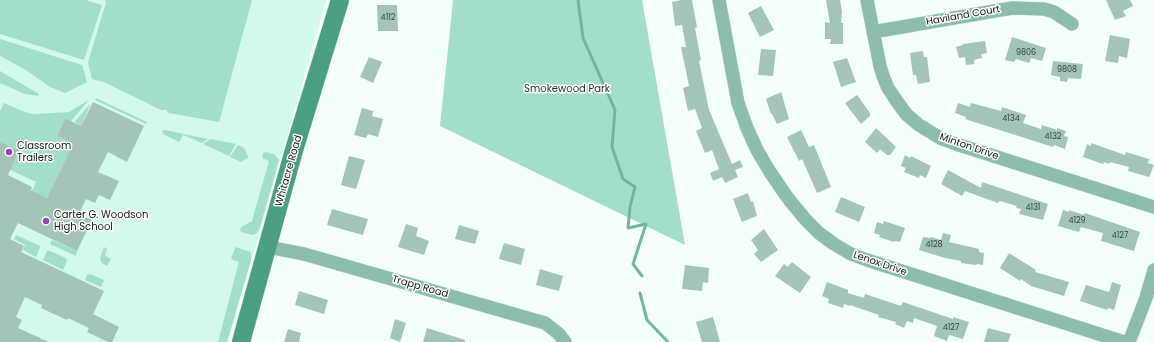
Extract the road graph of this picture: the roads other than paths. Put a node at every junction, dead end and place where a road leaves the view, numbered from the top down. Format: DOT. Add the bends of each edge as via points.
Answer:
graph roads {
  1 [pos="340,0"];
  2 [pos="719,0"];
  3 [pos="867,0"];
  4 [pos="1072,24"];
  5 [pos="873,32"];
  6 [pos="1154,207"];
  7 [pos="268,247"];
  8 [pos="1154,270"];
  9 [pos="241,342"];
  10 [pos="565,342"];
  11 [pos="1124,342"];
  12 [pos="1129,342"];
  1 -- 7 [label="street, Whitacre Road" via="294,150"];
  2 -- 11 [label="street, Lenox Drive" via="738,103 747,128 770,172 792,203 819,233 851,254 867,260"];
  3 -- 5 [label="street, Minton Drive"];
  4 -- 5 [label="street, Haviland Court" via="1054,12 1044,9 1013,8"];
  5 -- 6 [label="street, Minton Drive" via="880,66 888,88 907,115 930,133 956,144"];
  7 -- 9 [label="street, Whitacre Road"];
  7 -- 10 [label="street, Trapp Road" via="304,254 545,323"];
  8 -- 12 [label="street"];
}
